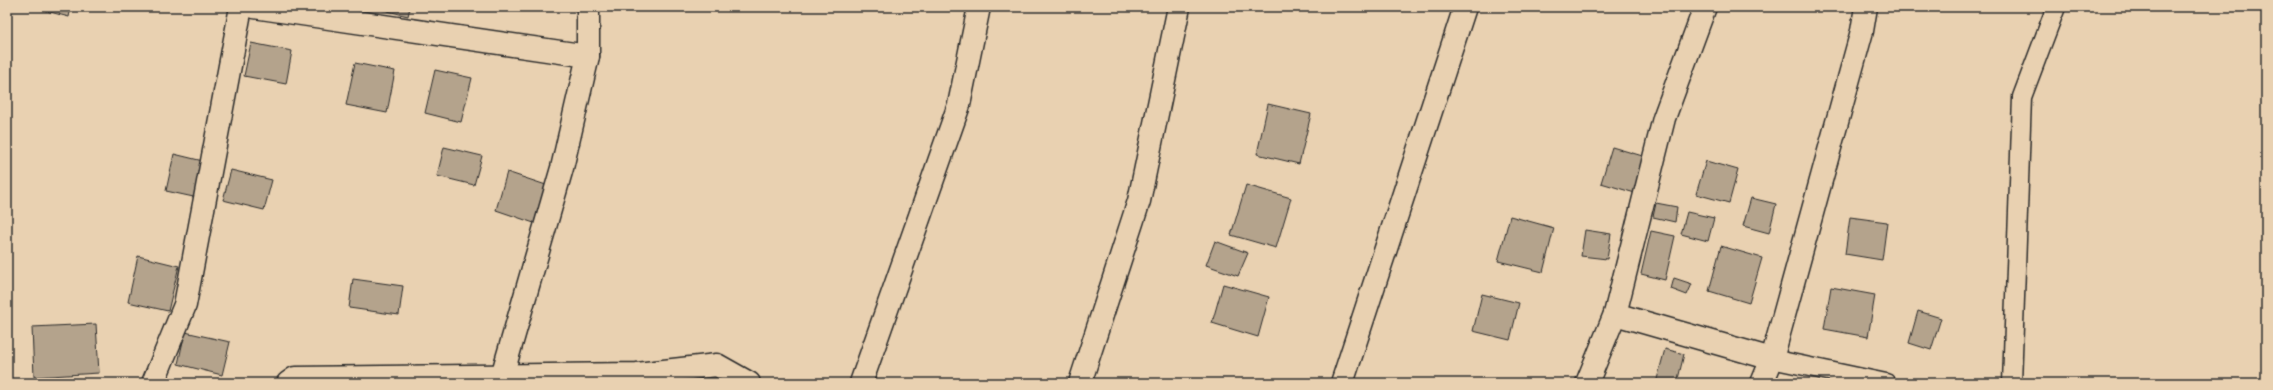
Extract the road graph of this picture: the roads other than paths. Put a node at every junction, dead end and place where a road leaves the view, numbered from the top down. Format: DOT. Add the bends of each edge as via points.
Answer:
graph roads {
  1 [pos="241,7"];
  2 [pos="254,7"];
  3 [pos="588,7"];
  4 [pos="979,7"];
  5 [pos="1179,7"];
  6 [pos="1464,7"];
  7 [pos="1705,7"];
  8 [pos="1866,7"];
  9 [pos="2056,7"];
  10 [pos="588,56"];
  11 [pos="1615,314"];
  12 [pos="1772,359"];
  13 [pos="500,380"];
  14 [pos="153,383"];
  15 [pos="288,383"];
  16 [pos="749,383"];
  17 [pos="861,383"];
  18 [pos="1080,383"];
  19 [pos="1342,383"];
  20 [pos="1587,383"];
  21 [pos="1762,383"];
  22 [pos="1886,383"];
  23 [pos="2012,383"];
  1 -- 14 [label="street" via="185,305"];
  2 -- 10 [label="street"];
  3 -- 10 [label="street"];
  4 -- 17 [label="street" via="959,105"];
  5 -- 18 [label="street" via="1139,201"];
  6 -- 19 [label="street"];
  7 -- 11 [label="street" via="1664,118"];
  8 -- 12 [label="street" via="1862,31"];
  9 -- 23 [label="lane" via="2022,97"];
  10 -- 13 [label="street" via="562,168"];
  11 -- 12 [label="street"];
  11 -- 20 [label="street"];
  12 -- 21 [label="street"];
  12 -- 22 [label="lane"];
  13 -- 15 [label="street" via="295,378"];
  13 -- 16 [label="street" via="637,374 717,366"];
}
